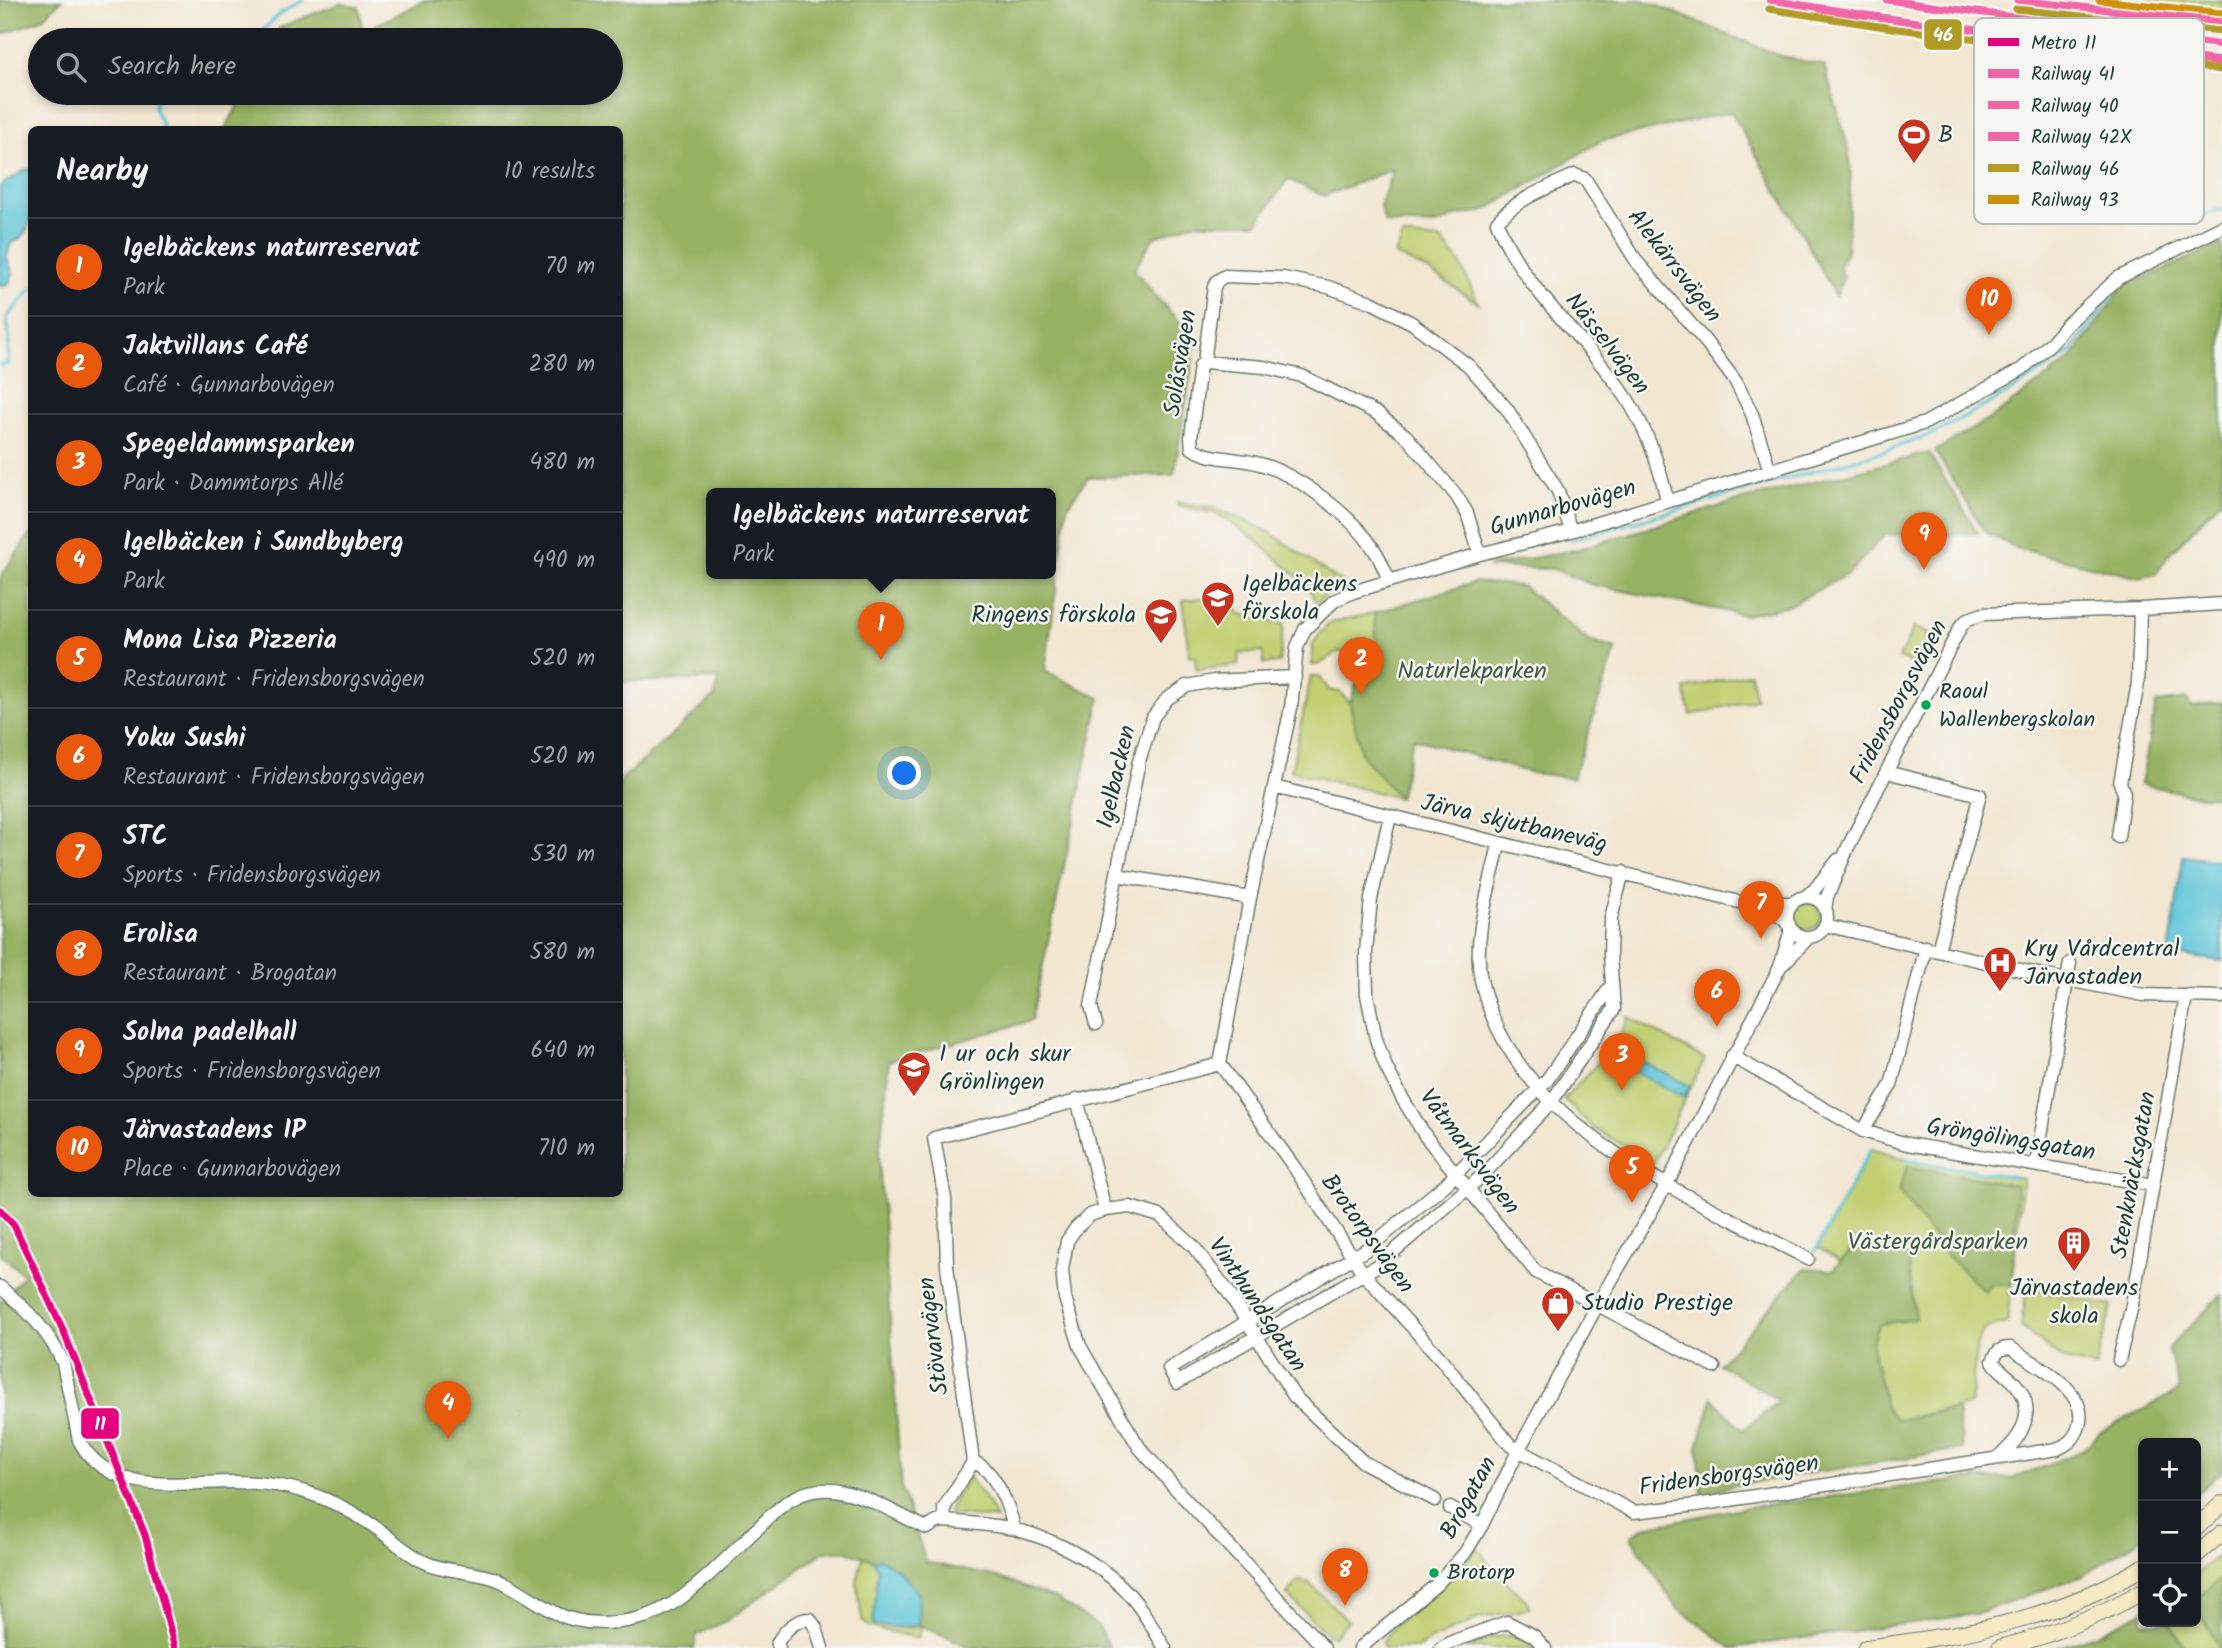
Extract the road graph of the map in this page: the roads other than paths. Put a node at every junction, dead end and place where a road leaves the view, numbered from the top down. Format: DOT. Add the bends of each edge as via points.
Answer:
graph roads {
  1 [pos="1497,222"];
  2 [pos="2222,227"];
  3 [pos="1204,362"];
  4 [pos="1770,471"];
  5 [pos="1667,500"];
  6 [pos="1571,531"];
  7 [pos="1480,554"];
  8 [pos="1389,581"];
  9 [pos="2222,604"];
  10 [pos="2140,609"];
  11 [pos="1295,677"];
  12 [pos="1894,774"];
  13 [pos="1274,787"];
  14 [pos="1390,816"];
  15 [pos="2118,837"];
  16 [pos="1499,844"];
  17 [pos="1848,847"];
  18 [pos="1623,872"];
  19 [pos="1117,875"];
  20 [pos="1806,896"];
  21 [pos="1250,898"];
  22 [pos="1783,907"];
  23 [pos="1825,910"];
  24 [pos="1825,925"];
  25 [pos="1790,927"];
  26 [pos="1808,938"];
  27 [pos="1932,949"];
  28 [pos="2070,963"];
  29 [pos="1780,967"];
  30 [pos="2067,980"];
  31 [pos="1611,986"];
  32 [pos="2186,996"];
  33 [pos="2222,997"];
  34 [pos="1096,1024"];
  35 [pos="1732,1056"];
  36 [pos="1220,1064"];
  37 [pos="1539,1088"];
  38 [pos="1077,1099"];
  39 [pos="1552,1101"];
  40 [pos="1863,1131"];
  41 [pos="2036,1165"];
  42 [pos="1456,1174"];
  43 [pos="1667,1184"];
  44 [pos="2153,1185"];
  45 [pos="1466,1189"];
  46 [pos="1105,1210"];
  47 [pos="1352,1258"];
  48 [pos="1808,1259"];
  49 [pos="1363,1273"];
  50 [pos="0,1287"];
  51 [pos="1597,1305"];
  52 [pos="1247,1322"];
  53 [pos="1257,1336"];
  54 [pos="2119,1360"];
  55 [pos="1714,1367"];
  56 [pos="1518,1451"];
  57 [pos="1998,1457"];
  58 [pos="973,1462"];
  59 [pos="1435,1500"];
  60 [pos="2222,1504"];
  61 [pos="1450,1508"];
  62 [pos="945,1521"];
  63 [pos="2201,1523"];
  64 [pos="1482,1525"];
  65 [pos="1014,1529"];
  66 [pos="2222,1534"];
  67 [pos="2201,1551"];
  68 [pos="2138,1570"];
  69 [pos="2138,1594"];
  70 [pos="1366,1646"];
  71 [pos="779,1648"];
  72 [pos="822,1648"];
  73 [pos="1165,1648"];
  74 [pos="1324,1648"];
  75 [pos="1441,1648"];
  76 [pos="1545,1648"];
  77 [pos="1866,1648"];
  78 [pos="2000,1648"];
  1 -- 4 [label="street, Alekärrsvägen" via="1536,192 1575,175 1585,179 1637,262 1736,382 1752,414"];
  1 -- 5 [label="street, Nässelvägen" via="1505,244 1537,290 1625,397 1650,440"];
  2 -- 4 [label="street, Gunnarbovägen" via="2118,278 2022,369 1925,423"];
  3 -- 6 [label="street, Solåsvägen" via="1214,287 1225,276 1283,278 1371,302 1412,323 1469,366 1507,409 1558,491"];
  3 -- 7 [label="street" via="1264,367 1302,376 1376,414 1406,436 1456,495"];
  3 -- 8 [label="street, Solåsvägen" via="1192,448 1202,454 1259,463 1315,491 1376,551"];
  4 -- 5 [label="street, Gunnarbovägen"];
  5 -- 6 [label="street, Gunnarbovägen"];
  6 -- 7 [label="street, Gunnarbovägen"];
  7 -- 8 [label="street, Gunnarbovägen"];
  8 -- 11 [label="street, Gunnarbovägen" via="1334,601 1316,616 1297,647"];
  9 -- 10 [label="street, Fridensborgsvägen"];
  10 -- 15 [label="street" via="2138,684 2120,783 2124,793"];
  10 -- 17 [label="street, Fridensborgsvägen" via="1983,614 1968,619"];
  11 -- 13 [label="street, Gunnarbovägen"];
  11 -- 19 [label="street, Igelbacken" via="1214,681 1186,686 1167,699 1145,738"];
  12 -- 27 [label="street" via="1980,795"];
  13 -- 14 [label="street, Järva skjutbaneväg"];
  13 -- 21 [label="street, Gunnarbovägen"];
  14 -- 16 [label="street, Järva skjutbaneväg"];
  14 -- 42 [label="street, Våtmarksvägen" via="1371,899 1366,952 1370,1011 1386,1067 1402,1098"];
  16 -- 18 [label="street, Järva skjutbaneväg"];
  16 -- 37 [label="street" via="1481,924 1481,978 1512,1056"];
  17 -- 20 [label="street, Fridensborgsvägen"];
  17 -- 23 [label="street, Fridensborgsvägen"];
  18 -- 22 [label="street, Järva skjutbaneväg" via="1743,903"];
  18 -- 31 [label="street" via="1611,918"];
  19 -- 21 [label="street"];
  19 -- 34 [label="street, Igelbacken" via="1091,1006"];
  20 -- 22 [label="street"];
  20 -- 23 [label="street" via="1817,899"];
  21 -- 36 [label="street, Gunnarbovägen"];
  22 -- 25 [label="street"];
  23 -- 24 [label="street"];
  24 -- 26 [label="street"];
  24 -- 27 [label="street"];
  25 -- 26 [label="street" via="1797,936"];
  25 -- 29 [label="street"];
  26 -- 29 [label="street"];
  27 -- 30 [label="street"];
  27 -- 40 [label="street" via="1891,1085"];
  28 -- 30 [label="street"];
  29 -- 35 [label="street"];
  30 -- 32 [label="street" via="2144,995"];
  30 -- 41 [label="street"];
  31 -- 37 [label="street"];
  31 -- 39 [label="street" via="1614,1009"];
  32 -- 33 [label="street"];
  32 -- 44 [label="street, Stenknäcksgatan"];
  35 -- 40 [label="street"];
  35 -- 43 [label="street"];
  36 -- 38 [label="street"];
  36 -- 47 [label="street, Brotorpsvägen"];
  37 -- 39 [label="street"];
  37 -- 42 [label="street"];
  38 -- 46 [label="street"];
  38 -- 58 [label="street, Stövarvägen" via="934,1138 945,1199 947,1266"];
  39 -- 43 [label="street" via="1606,1149"];
  39 -- 45 [label="street"];
  40 -- 41 [label="street, Gröngölingsgatan" via="1907,1144"];
  41 -- 44 [label="street, Gröngölingsgatan"];
  42 -- 45 [label="street, Våtmarksvägen"];
  42 -- 47 [label="street"];
  43 -- 48 [label="street"];
  43 -- 51 [label="street"];
  44 -- 54 [label="street, Stenknäcksgatan"];
  45 -- 49 [label="street"];
  45 -- 51 [label="street, Våtmarksvägen" via="1536,1272"];
  46 -- 52 [label="street, Vinthundsgatan" via="1130,1207 1160,1216 1193,1246"];
  46 -- 74 [label="street" via="1076,1227 1063,1260 1065,1298 1080,1346 1139,1447"];
  47 -- 49 [label="street, Brotorpsvägen"];
  47 -- 52 [label="street"];
  49 -- 53 [label="street"];
  49 -- 56 [label="street, Brotorpsvägen"];
  50 -- 62 [label="street" via="22,1306 59,1353 79,1440 99,1465 141,1482 241,1482 300,1489 372,1524 428,1563 493,1577 565,1617 616,1622 662,1609 783,1505 805,1494 844,1492 927,1528"];
  51 -- 55 [label="street"];
  51 -- 56 [label="street"];
  52 -- 53 [label="street, Vinthundsgatan"];
  52 -- 53 [label="street" via="1169,1369 1177,1383"];
  53 -- 59 [label="street, Vinthundsgatan" via="1294,1396 1363,1462"];
  56 -- 57 [label="street, Fridensborgsvägen" via="1634,1512"];
  56 -- 64 [label="street, Brogatan"];
  57 -- 57 [label="street, Fridensborgsvägen" via="2021,1433 2026,1413 2022,1394 1993,1361 2001,1348 2011,1348 2069,1389 2077,1399 2081,1420 2069,1443 2057,1449"];
  58 -- 62 [label="street" via="944,1507"];
  58 -- 65 [label="street" via="989,1474 1010,1508"];
  60 -- 63 [label="main road"];
  61 -- 64 [label="street"];
  62 -- 65 [label="street"];
  64 -- 70 [label="street, Brogatan" via="1437,1584"];
  65 -- 73 [label="street" via="1069,1550 1102,1570 1140,1609"];
  66 -- 67 [label="main road"];
  68 -- 77 [label="main road" via="2082,1599 2017,1622"];
  69 -- 78 [label="main road" via="2059,1632"];
  71 -- 72 [label="street" via="781,1635 802,1619 810,1619"];
  75 -- 76 [label="street" via="1507,1622 1534,1636"];
}
